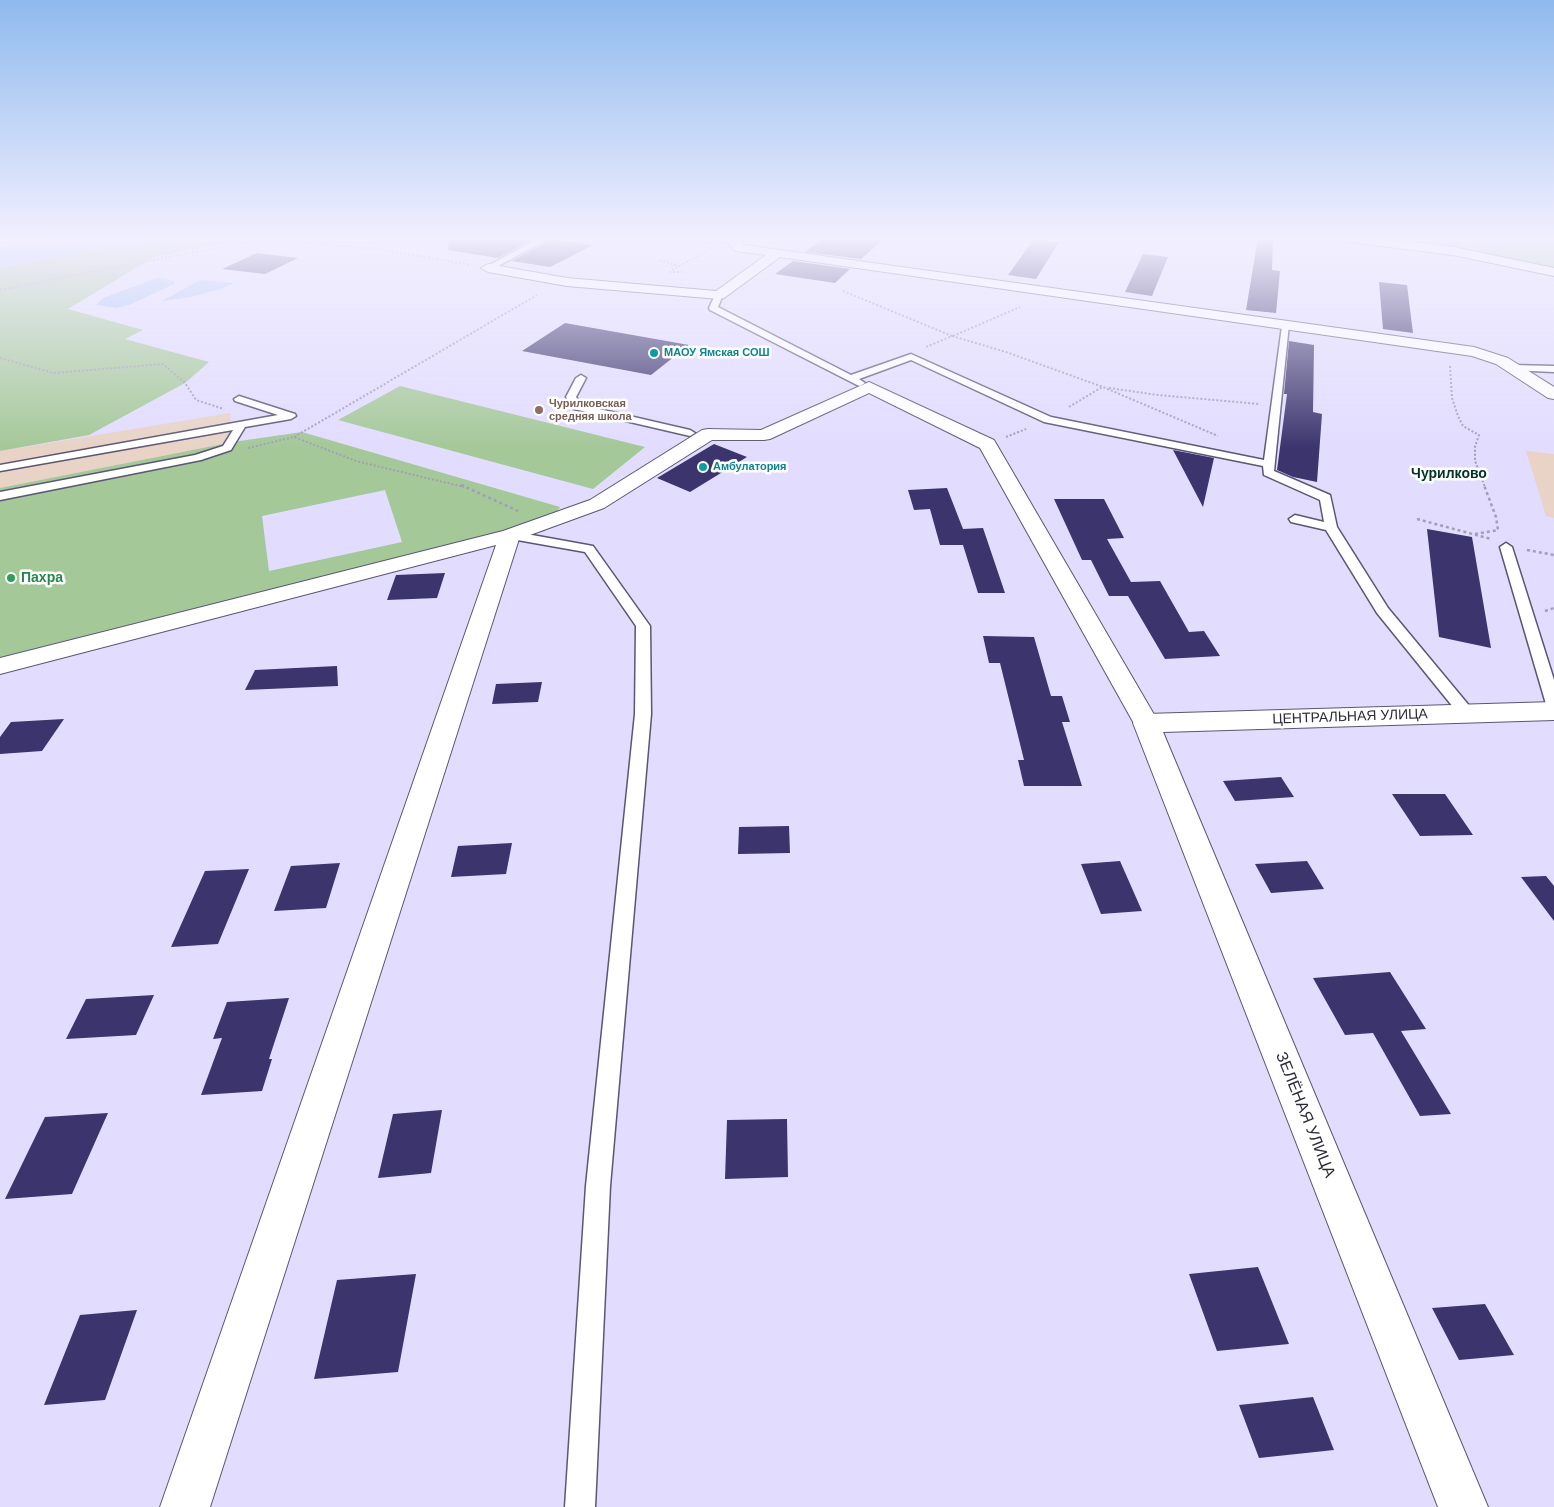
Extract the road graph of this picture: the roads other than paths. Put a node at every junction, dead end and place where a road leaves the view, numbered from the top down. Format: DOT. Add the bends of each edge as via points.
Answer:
graph roads {
  1 [pos="712,308"];
  2 [pos="1161,308"];
  3 [pos="1286,326"];
  4 [pos="1515,363"];
  5 [pos="1554,369"];
  6 [pos="582,378"];
  7 [pos="860,383"];
  8 [pos="1554,394"];
  9 [pos="239,399"];
  10 [pos="241,424"];
  11 [pos="690,434"];
  12 [pos="1268,464"];
  13 [pos="0,468"];
  14 [pos="0,496"];
  15 [pos="1295,519"];
  16 [pos="514,523"];
  17 [pos="1331,527"];
  18 [pos="1506,547"];
  19 [pos="2,668"];
  20 [pos="1554,704"];
  21 [pos="1554,711"];
  22 [pos="1468,714"];
  23 [pos="1146,723"];
  24 [pos="185,1507"];
  25 [pos="580,1507"];
  26 [pos="1463,1507"];
  1 -- 7 [label="lane" via="711,311"];
  2 -- 3 [label="street"];
  3 -- 4 [label="street" via="1474,352"];
  3 -- 12 [label="lane"];
  4 -- 5 [label="lane"];
  4 -- 8 [label="street"];
  6 -- 11 [label="lane" via="571,397 578,407"];
  7 -- 12 [label="lane" via="911,356 1048,420"];
  7 -- 16 [label="street" via="764,435 708,434 597,504"];
  7 -- 23 [label="street, ЗЕЛЁНАЯ УЛИЦА" via="987,444"];
  9 -- 10 [label="lane" via="290,416"];
  10 -- 13 [label="lane"];
  10 -- 14 [label="lane" via="227,448 203,456"];
  12 -- 17 [label="lane" via="1268,472 1326,498"];
  15 -- 17 [label="lane"];
  16 -- 19 [label="street"];
  16 -- 24 [label="street"];
  16 -- 25 [label="lane" via="589,549 643,626 643,714 598,1186"];
  17 -- 22 [label="lane" via="1382,610"];
  18 -- 20 [label="lane"];
  21 -- 22 [label="street, ЦЕНТРАЛЬНАЯ УЛИЦА"];
  22 -- 23 [label="street, ЦЕНТРАЛЬНАЯ УЛИЦА"];
  23 -- 26 [label="street, ЗЕЛЁНАЯ УЛИЦА"];
}
